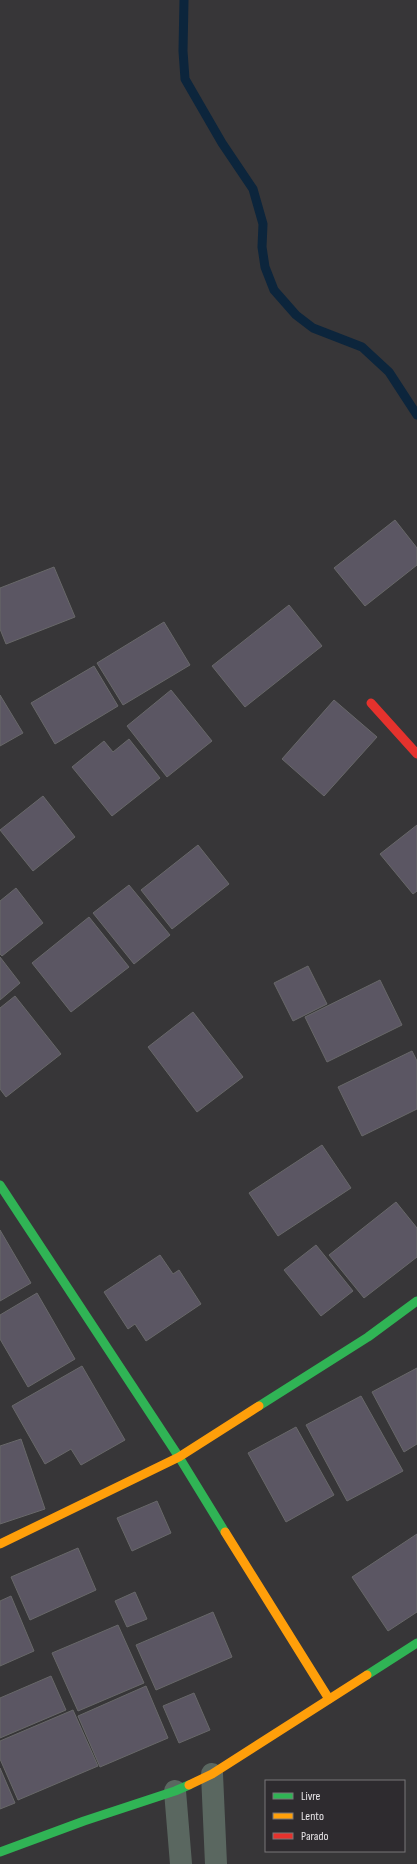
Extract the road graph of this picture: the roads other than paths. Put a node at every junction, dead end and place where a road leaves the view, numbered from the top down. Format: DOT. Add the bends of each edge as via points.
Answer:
graph roads {
  1 [pos="371,703"];
  2 [pos="417,754"];
  3 [pos="0,1185"];
  4 [pos="417,1301"];
  5 [pos="179,1457"];
  6 [pos="0,1544"];
  7 [pos="417,1643"];
  8 [pos="329,1699"];
  9 [pos="212,1774"];
  10 [pos="175,1791"];
  11 [pos="0,1852"];
  12 [pos="181,1864"];
  13 [pos="216,1864"];
  1 -- 2 [label="street"];
  3 -- 5 [label="street"];
  4 -- 5 [label="street" via="368,1337"];
  5 -- 6 [label="street"];
  5 -- 8 [label="street"];
  7 -- 8 [label="street"];
  8 -- 9 [label="street"];
  9 -- 10 [label="street"];
  9 -- 13 [label="street"];
  10 -- 11 [label="street"];
  10 -- 12 [label="street"];
}
